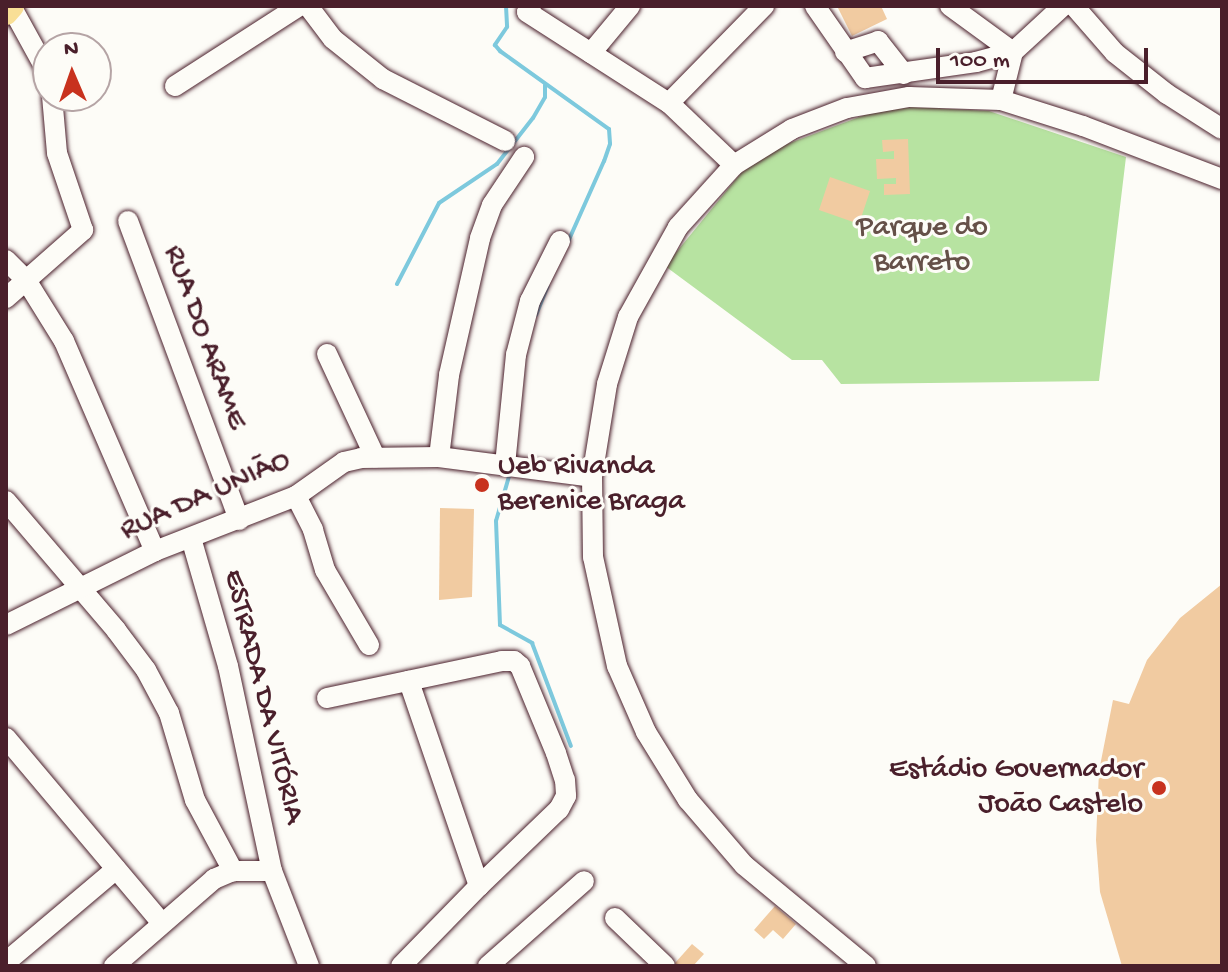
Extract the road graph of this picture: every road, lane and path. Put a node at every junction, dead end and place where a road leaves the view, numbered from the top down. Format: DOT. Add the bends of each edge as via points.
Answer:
graph roads {
  1 [pos="299,6"];
  2 [pos="308,6"];
  3 [pos="630,6"];
  4 [pos="764,6"];
  5 [pos="815,6"];
  6 [pos="950,6"];
  7 [pos="1063,6"];
  8 [pos="1074,6"];
  9 [pos="10,8"];
  10 [pos="529,9"];
  11 [pos="32,46"];
  12 [pos="845,52"];
  13 [pos="1013,52"];
  14 [pos="591,53"];
  15 [pos="904,74"];
  16 [pos="175,86"];
  17 [pos="1001,100"];
  18 [pos="669,103"];
  19 [pos="53,112"];
  20 [pos="1222,129"];
  21 [pos="505,141"];
  22 [pos="524,157"];
  23 [pos="734,165"];
  24 [pos="1222,179"];
  25 [pos="128,221"];
  26 [pos="560,241"];
  27 [pos="6,260"];
  28 [pos="26,280"];
  29 [pos="6,298"];
  30 [pos="327,354"];
  31 [pos="375,457"];
  32 [pos="439,457"];
  33 [pos="510,466"];
  34 [pos="592,477"];
  35 [pos="296,496"];
  36 [pos="6,501"];
  37 [pos="239,520"];
  38 [pos="191,538"];
  39 [pos="155,551"];
  40 [pos="81,588"];
  41 [pos="6,625"];
  42 [pos="369,645"];
  43 [pos="409,681"];
  44 [pos="327,698"];
  45 [pos="6,738"];
  46 [pos="13,761"];
  47 [pos="116,869"];
  48 [pos="233,871"];
  49 [pos="272,871"];
  50 [pos="584,881"];
  51 [pos="479,886"];
  52 [pos="615,918"];
  53 [pos="162,923"];
  54 [pos="6,962"];
  55 [pos="114,966"];
  56 [pos="309,966"];
  57 [pos="401,966"];
  58 [pos="488,966"];
  59 [pos="665,966"];
  60 [pos="866,966"];
  1 -- 16 [label="street"];
  2 -- 21 [label="street" via="333,39 383,79"];
  3 -- 14 [label="street"];
  4 -- 18 [label="street"];
  5 -- 12 [label="street"];
  6 -- 13 [label="street"];
  7 -- 13 [label="street"];
  8 -- 20 [label="street" via="1115,53"];
  9 -- 11 [label="street"];
  10 -- 14 [label="street"];
  12 -- 15 [label="street" via="865,78"];
  12 -- 15 [label="street" via="878,41"];
  13 -- 15 [label="street"];
  13 -- 17 [label="street"];
  14 -- 18 [label="street"];
  17 -- 23 [label="street" via="909,97 847,108 792,129"];
  17 -- 24 [label="street"];
  18 -- 23 [label="street"];
  19 -- 28 [label="street" via="57,153 83,230"];
  22 -- 32 [label="street" via="492,205 480,238 449,375"];
  23 -- 34 [label="street" via="678,227 628,317 607,384"];
  25 -- 37 [label="street, RUA DO ARAME"];
  26 -- 33 [label="street" via="530,301 516,355"];
  27 -- 28 [label="street"];
  28 -- 29 [label="street"];
  28 -- 39 [label="street" via="64,341"];
  30 -- 31 [label="street"];
  31 -- 32 [label="street, RUA DA UNIÃO"];
  31 -- 35 [label="street, RUA DA UNIÃO" via="344,462"];
  32 -- 33 [label="street, RUA DA UNIÃO"];
  33 -- 34 [label="street, RUA DA UNIÃO"];
  34 -- 60 [label="street" via="593,557 601,603 617,666 646,732 688,800 744,865"];
  35 -- 37 [label="street, RUA DA UNIÃO"];
  35 -- 42 [label="street" via="325,570"];
  36 -- 40 [label="street"];
  37 -- 38 [label="street, RUA DA UNIÃO"];
  38 -- 39 [label="street, RUA DA UNIÃO"];
  38 -- 49 [label="street, ESTRADA DA VITÓRIA" via="228,666"];
  39 -- 40 [label="street, RUA DA UNIÃO"];
  40 -- 41 [label="street, RUA DA UNIÃO"];
  40 -- 48 [label="street" via="158,691 195,800"];
  43 -- 44 [label="street"];
  43 -- 51 [label="street"];
  43 -- 51 [label="street" via="514,661 556,753 567,789 564,803"];
  45 -- 46 [label="street"];
  46 -- 47 [label="street"];
  47 -- 53 [label="street"];
  47 -- 54 [label="street"];
  48 -- 49 [label="street, ESTRADA DA VITÓRIA"];
  48 -- 53 [label="street" via="214,879"];
  49 -- 56 [label="street, ESTRADA DA VITÓRIA"];
  50 -- 58 [label="street"];
  51 -- 57 [label="street"];
  52 -- 59 [label="street"];
  53 -- 55 [label="street"];
}
